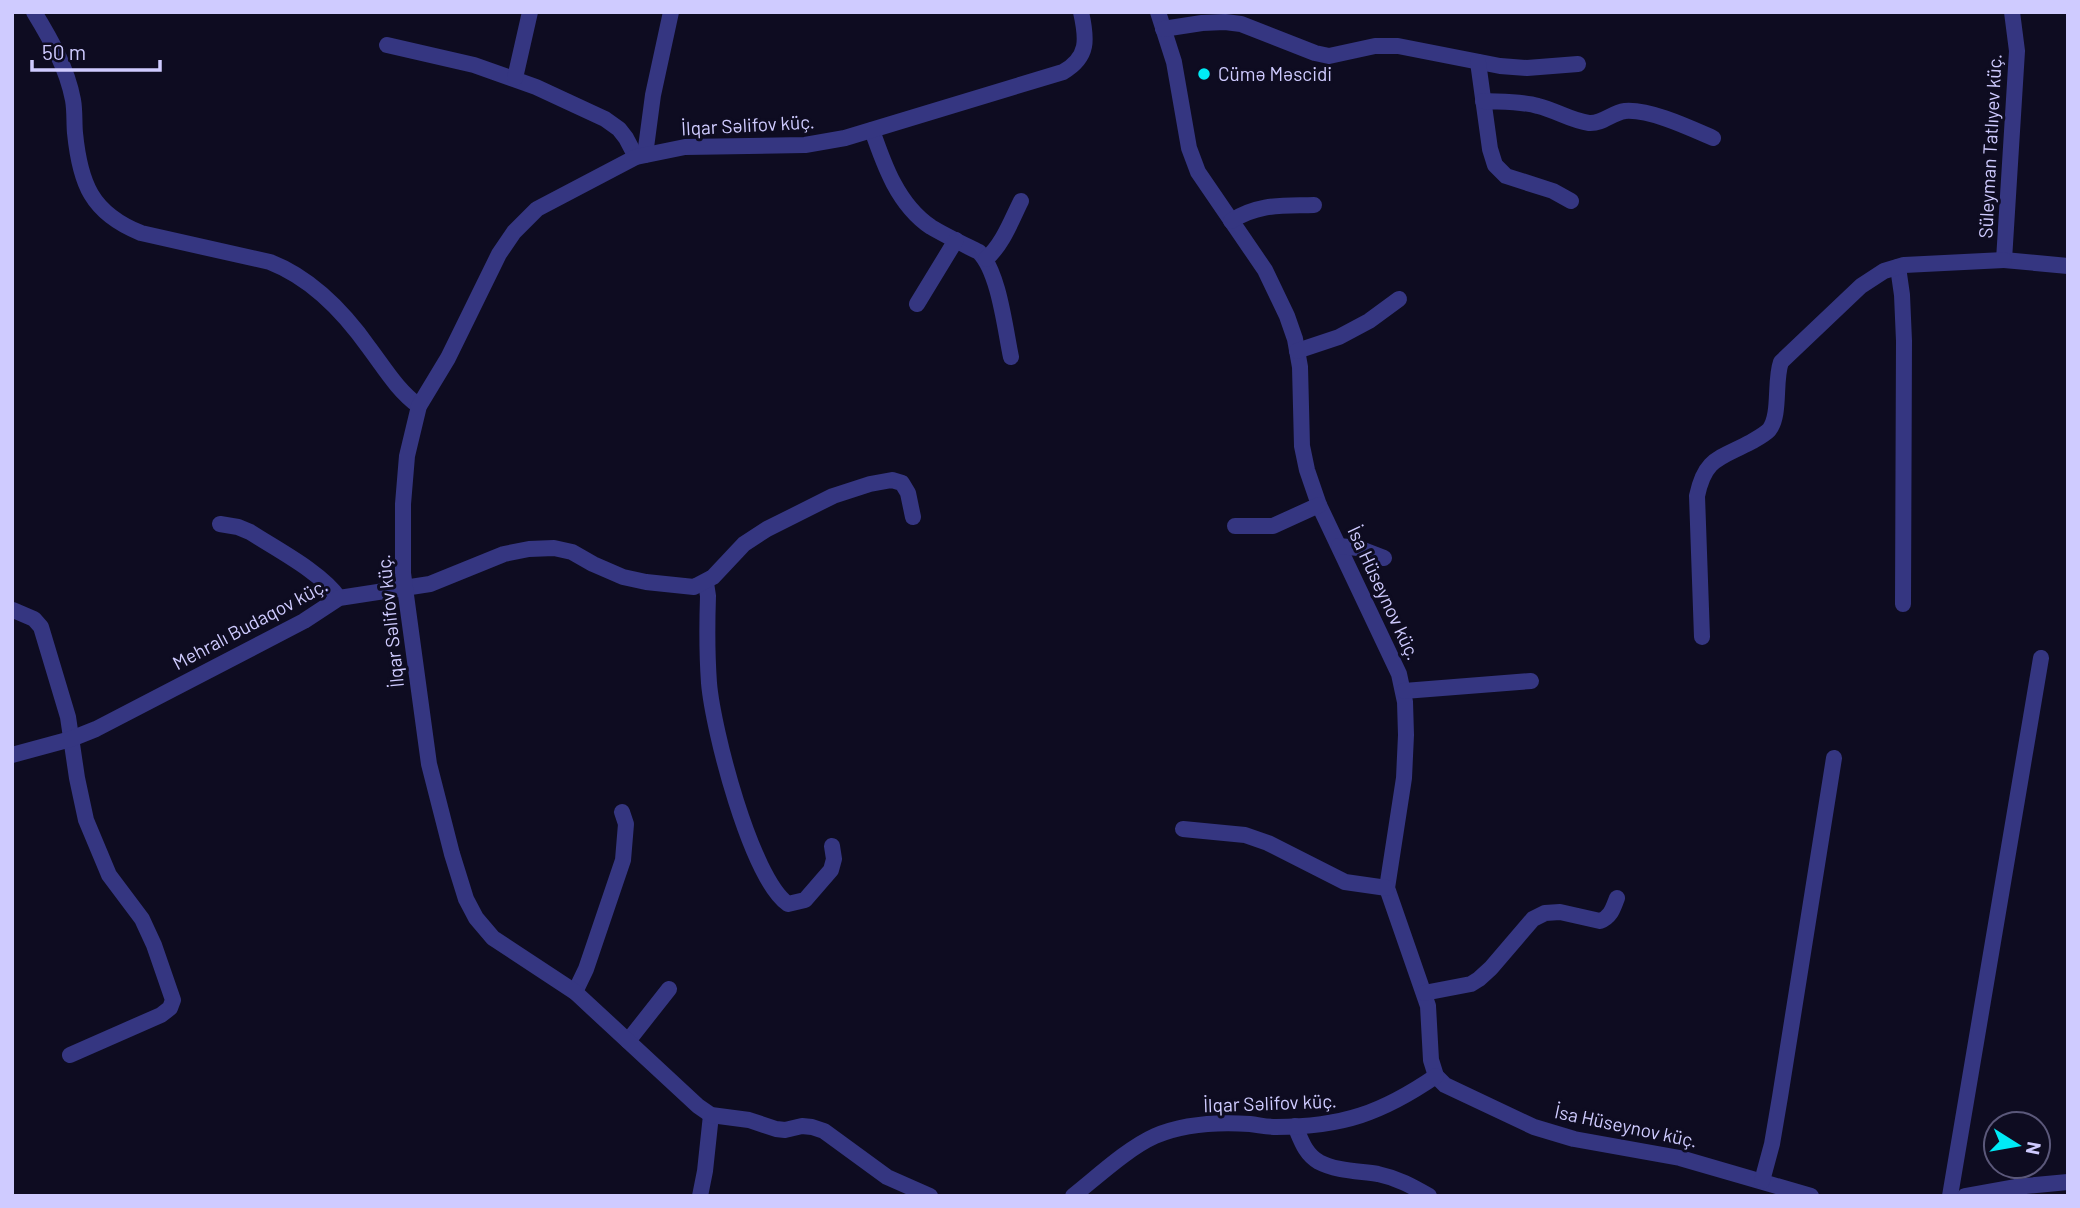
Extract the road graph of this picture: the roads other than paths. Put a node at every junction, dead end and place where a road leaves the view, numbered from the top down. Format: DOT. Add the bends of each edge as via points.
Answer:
graph roads {
  1 [pos="34,12"];
  2 [pos="530,12"];
  3 [pos="671,12"];
  4 [pos="1081,12"];
  5 [pos="1158,12"];
  6 [pos="2012,12"];
  7 [pos="1163,29"];
  8 [pos="387,45"];
  9 [pos="1478,62"];
  10 [pos="1578,64"];
  11 [pos="515,78"];
  12 [pos="1483,101"];
  13 [pos="872,130"];
  14 [pos="1713,138"];
  15 [pos="640,156"];
  16 [pos="1021,201"];
  17 [pos="1571,201"];
  18 [pos="1314,205"];
  19 [pos="1231,221"];
  20 [pos="956,240"];
  21 [pos="986,259"];
  22 [pos="2004,260"];
  23 [pos="2068,265"];
  24 [pos="1898,267"];
  25 [pos="1399,299"];
  26 [pos="916,303"];
  27 [pos="1297,351"];
  28 [pos="1011,357"];
  29 [pos="419,406"];
  30 [pos="1319,505"];
  31 [pos="913,517"];
  32 [pos="220,524"];
  33 [pos="1235,526"];
  34 [pos="1339,546"];
  35 [pos="1384,558"];
  36 [pos="706,583"];
  37 [pos="405,588"];
  38 [pos="339,597"];
  39 [pos="1903,604"];
  40 [pos="13,610"];
  41 [pos="1702,637"];
  42 [pos="2041,658"];
  43 [pos="1531,681"];
  44 [pos="1404,691"];
  45 [pos="71,739"];
  46 [pos="12,755"];
  47 [pos="1834,758"];
  48 [pos="622,812"];
  49 [pos="1183,829"];
  50 [pos="832,846"];
  51 [pos="1387,888"];
  52 [pos="1617,898"];
  53 [pos="669,989"];
  54 [pos="575,992"];
  55 [pos="1424,992"];
  56 [pos="628,1041"];
  57 [pos="71,1055"];
  58 [pos="1436,1076"];
  59 [pos="712,1115"];
  60 [pos="1295,1126"];
  61 [pos="1762,1181"];
  62 [pos="2068,1182"];
  63 [pos="1808,1195"];
  64 [pos="699,1196"];
  65 [pos="930,1196"];
  66 [pos="1073,1196"];
  67 [pos="1429,1196"];
  68 [pos="1950,1196"];
  69 [pos="1965,1196"];
  1 -- 29 [label="street" via="66,74 80,169 100,206 122,225 141,233 290,270 342,314"];
  2 -- 11 [label="street"];
  3 -- 15 [label="street"];
  4 -- 13 [label="street, İlqar Səlifov küç." via="1084,48 1077,64 1063,72"];
  5 -- 7 [label="street, İsa Hüseynov küç."];
  6 -- 22 [label="street, Süleyman Tatlıyev küç." via="2017,51"];
  7 -- 9 [label="street" via="1224,22 1329,56 1398,46"];
  7 -- 19 [label="street, İsa Hüseynov küç." via="1174,62 1189,148 1198,172"];
  8 -- 11 [label="street"];
  9 -- 10 [label="street" via="1527,68"];
  9 -- 12 [label="street"];
  11 -- 15 [label="street" via="605,119"];
  12 -- 14 [label="street" via="1534,104 1592,124 1625,111 1670,120"];
  12 -- 17 [label="street" via="1494,165 1506,176"];
  13 -- 15 [label="street, İlqar Səlifov küç." via="805,145 685,147"];
  13 -- 20 [label="street" via="887,171 905,201 929,225"];
  15 -- 29 [label="street, İlqar Səlifov küç." via="537,209 514,232"];
  16 -- 21 [label="street" via="1004,236"];
  18 -- 19 [label="street" via="1265,206"];
  19 -- 27 [label="street, İsa Hüseynov küç." via="1265,270 1287,316"];
  20 -- 21 [label="street"];
  20 -- 26 [label="street"];
  21 -- 28 [label="street" via="995,280"];
  22 -- 23 [label="street, Süleyman Tatlıyev küç."];
  22 -- 24 [label="street"];
  24 -- 39 [label="street" via="1904,341"];
  24 -- 41 [label="street" via="1861,286 1781,362 1774,421 1768,431 1709,465 1701,477 1697,496"];
  25 -- 27 [label="street" via="1339,337"];
  27 -- 30 [label="street, İsa Hüseynov küç." via="1302,446"];
  29 -- 37 [label="street, İlqar Səlifov küç." via="407,456 403,504"];
  30 -- 33 [label="street" via="1273,526"];
  30 -- 34 [label="street, İsa Hüseynov küç."];
  31 -- 36 [label="street" via="902,483 870,484 767,529 744,544"];
  32 -- 38 [label="street" via="250,531 319,577"];
  34 -- 35 [label="street"];
  34 -- 44 [label="street, İsa Hüseynov küç."];
  36 -- 37 [label="street, Mehralı Budaqov küç." via="694,587 623,577 554,548 504,554 443,579"];
  36 -- 50 [label="street" via="714,719 755,854 779,898 788,904 805,900 831,870"];
  37 -- 38 [label="street, Mehralı Budaqov küç."];
  37 -- 54 [label="street, İlqar Səlifov küç." via="429,764 466,899 492,938"];
  38 -- 45 [label="street, Mehralı Budaqov küç." via="304,621"];
  40 -- 45 [label="street" via="41,627"];
  42 -- 68 [label="street"];
  43 -- 44 [label="street"];
  44 -- 51 [label="street, İsa Hüseynov küç." via="1404,778"];
  45 -- 46 [label="street, Mehralı Budaqov küç."];
  45 -- 57 [label="street" via="76,778 96,849 142,919 173,1000 161,1015"];
  47 -- 61 [label="street" via="1780,1097"];
  48 -- 54 [label="street" via="626,824 623,860"];
  49 -- 51 [label="street" via="1245,835 1345,882"];
  51 -- 55 [label="street, İsa Hüseynov küç."];
  52 -- 55 [label="street" via="1612,912 1600,921 1545,913 1533,919 1479,979"];
  53 -- 56 [label="street"];
  54 -- 56 [label="street, İlqar Səlifov küç."];
  55 -- 58 [label="street, İsa Hüseynov küç."];
  56 -- 59 [label="street, İlqar Səlifov küç."];
  58 -- 60 [label="street, İlqar Səlifov küç." via="1378,1110 1346,1120"];
  58 -- 61 [label="street, İsa Hüseynov küç." via="1534,1127"];
  59 -- 64 [label="street"];
  59 -- 65 [label="street" via="785,1130 802,1126 824,1131 887,1177"];
  60 -- 66 [label="street, İlqar Səlifov küç." via="1219,1124 1155,1136"];
  60 -- 67 [label="street" via="1304,1149 1318,1162 1407,1183"];
  61 -- 63 [label="street, İsa Hüseynov küç."];
  62 -- 69 [label="street"];
}
